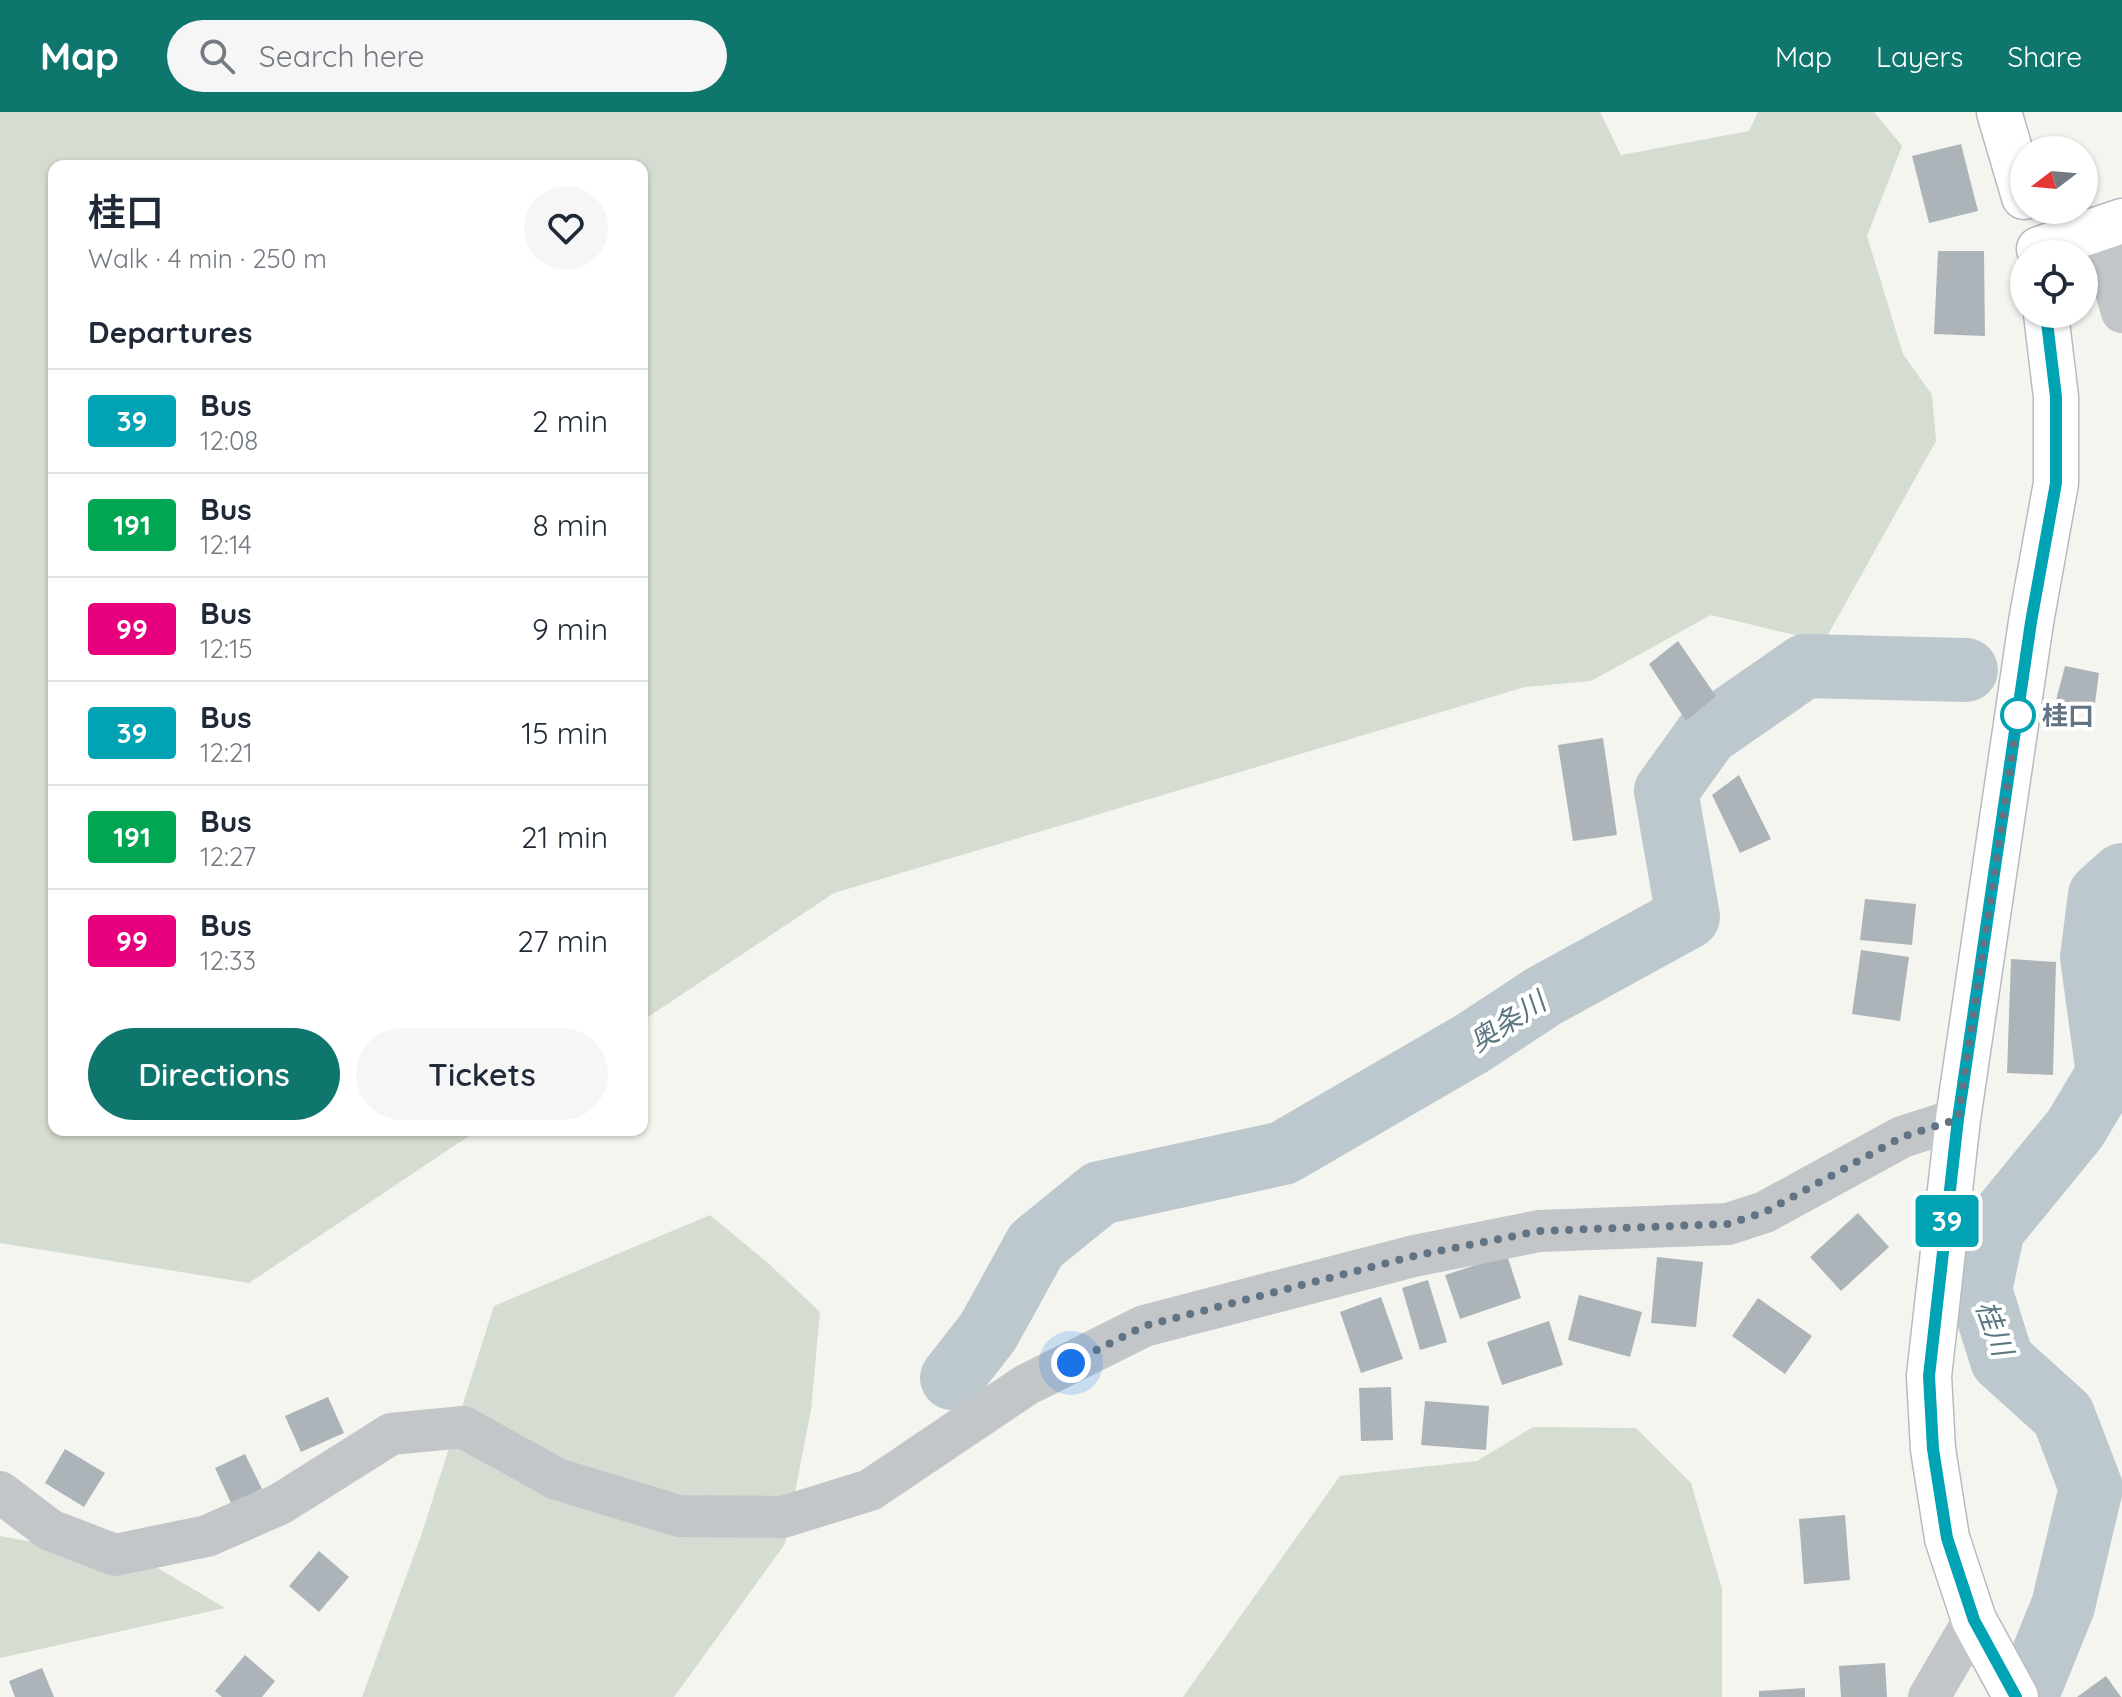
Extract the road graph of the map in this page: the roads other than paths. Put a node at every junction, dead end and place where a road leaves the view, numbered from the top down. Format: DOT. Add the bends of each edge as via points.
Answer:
graph roads {
  1 [pos="1999,112"];
  2 [pos="2010,149"];
  3 [pos="2110,225"];
  4 [pos="2035,238"];
  5 [pos="2122,312"];
  6 [pos="2048,328"];
  7 [pos="1958,1119"];
  8 [pos="0,1492"];
  9 [pos="1974,1620"];
  10 [pos="1929,1697"];
  11 [pos="2016,1697"];
  1 -- 2 [label="main road"];
  3 -- 4 [label="main road"];
  3 -- 5 [label="street"];
  6 -- 7 [label="main road" via="2056,397 2056,483"];
  7 -- 8 [label="street" via="1902,1137 1765,1212 1728,1224 1539,1231 1414,1256 1144,1326 1026,1385 870,1490 783,1517 679,1516 557,1479 463,1427 391,1434 280,1504 207,1536 115,1555 50,1530"];
  7 -- 9 [label="main road" via="1929,1376 1933,1449 1947,1538"];
  9 -- 10 [label="street"];
  9 -- 11 [label="main road"];
}
